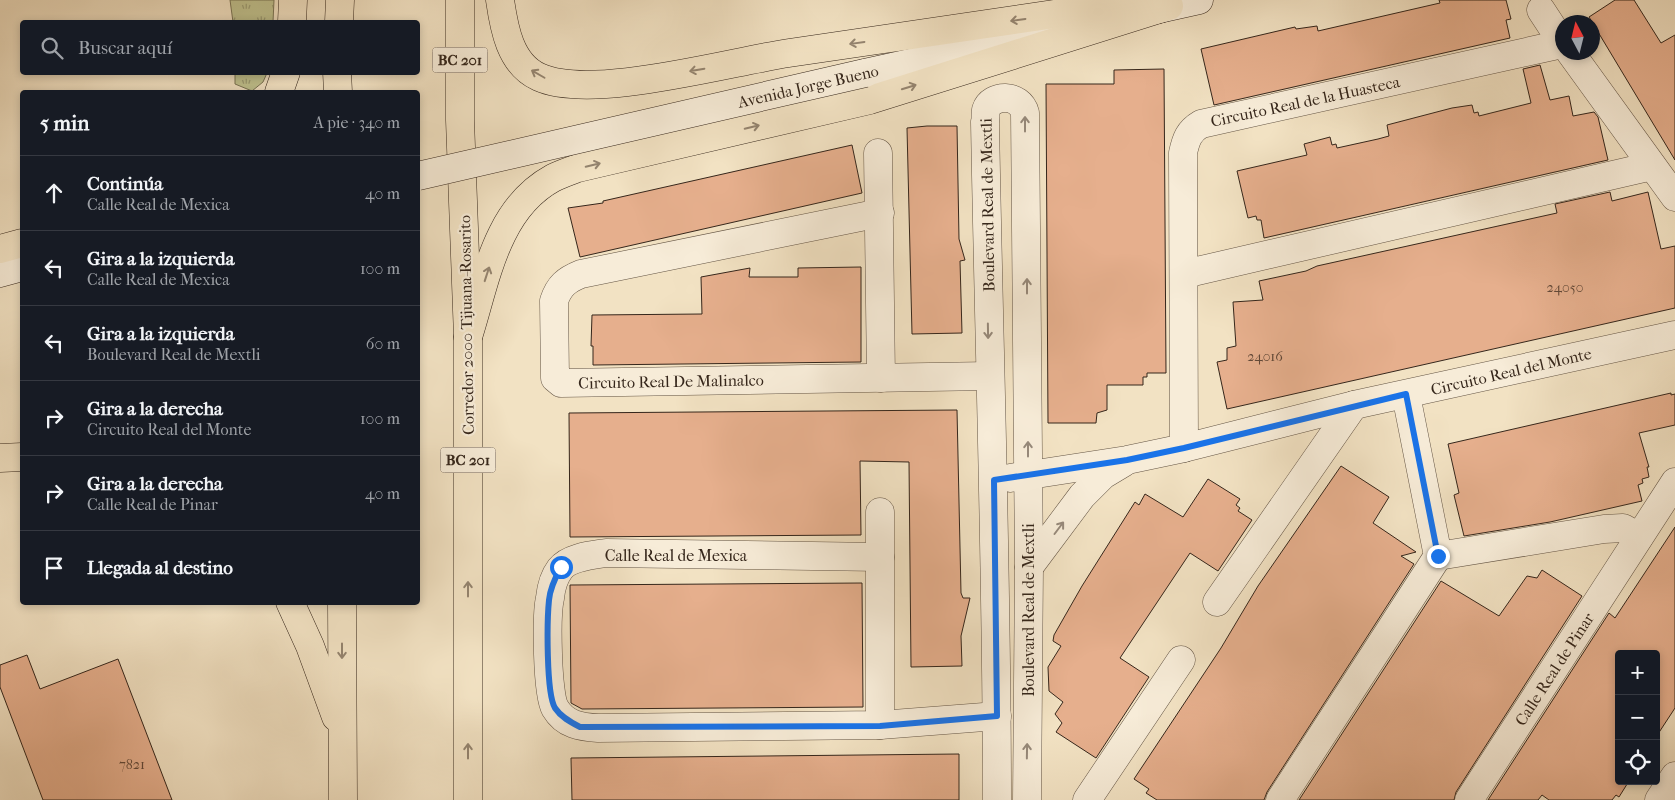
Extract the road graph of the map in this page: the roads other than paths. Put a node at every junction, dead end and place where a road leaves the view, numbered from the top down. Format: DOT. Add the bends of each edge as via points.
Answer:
graph roads {
  1 [pos="293,0"];
  2 [pos="338,0"];
  3 [pos="452,0"];
  4 [pos="460,0"];
  5 [pos="500,0"];
  6 [pos="1199,0"];
  7 [pos="1161,3"];
  8 [pos="1541,10"];
  9 [pos="292,20"];
  10 [pos="338,20"];
  11 [pos="1555,32"];
  12 [pos="1555,45"];
  13 [pos="1576,60"];
  14 [pos="285,75"];
  15 [pos="280,90"];
  16 [pos="460,120"];
  17 [pos="878,153"];
  18 [pos="1652,166"];
  19 [pos="420,176"];
  20 [pos="1675,197"];
  21 [pos="880,213"];
  22 [pos="20,243"];
  23 [pos="0,249"];
  24 [pos="20,268"];
  25 [pos="0,273"];
  26 [pos="1184,274"];
  27 [pos="1675,335"];
  28 [pos="468,337"];
  29 [pos="989,376"];
  30 [pos="881,378"];
  31 [pos="1406,394"];
  32 [pos="1354,406"];
  33 [pos="1184,448"];
  34 [pos="20,457"];
  35 [pos="0,458"];
  36 [pos="1127,460"];
  37 [pos="1028,476"];
  38 [pos="994,480"];
  39 [pos="1675,482"];
  40 [pos="880,512"];
  41 [pos="1639,538"];
  42 [pos="1438,556"];
  43 [pos="880,557"];
  44 [pos="1029,567"];
  45 [pos="1217,602"];
  46 [pos="291,605"];
  47 [pos="342,605"];
  48 [pos="1181,660"];
  49 [pos="997,716"];
  50 [pos="880,726"];
  51 [pos="343,737"];
  52 [pos="1675,776"];
  53 [pos="343,800"];
  54 [pos="468,800"];
  55 [pos="997,800"];
  56 [pos="1027,800"];
  57 [pos="1087,800"];
  58 [pos="1280,800"];
  59 [pos="1469,800"];
  60 [pos="1659,800"];
  1 -- 9 [label="highway"];
  2 -- 10 [label="highway"];
  3 -- 16 [label="highway"];
  4 -- 16 [label="highway, Corredor 2000 Tijuana-Rosarito / BC 201"];
  7 -- 5 [label="highway, one-way" via="786,54 603,85 568,84 539,77 518,60 504,28"];
  6 -- 7 [label="street, Avenida Jorge Bueno"];
  7 -- 19 [label="street, Avenida Jorge Bueno, bridge"];
  28 -- 7 [label="highway, one-way" via="500,236 513,212 533,191 554,177 588,166 870,100"];
  8 -- 11 [label="street, Circuito Real de la Huasteca"];
  12 -- 26 [label="street, Circuito Real de la Huasteca" via="1201,124 1190,130 1183,153"];
  13 -- 18 [label="street"];
  14 -- 15 [label="highway"];
  16 -- 28 [label="highway, Corredor 2000 Tijuana-Rosarito / BC 201"];
  17 -- 21 [label="street"];
  18 -- 20 [label="street"];
  18 -- 26 [label="street"];
  21 -- 30 [label="street"];
  21 -- 30 [label="street, Circuito Real De Malinalco" via="581,274 568,279 558,289 554,321 556,378 561,383"];
  22 -- 23 [label="highway"];
  24 -- 25 [label="street"];
  26 -- 33 [label="street, Circuito Real de la Huasteca"];
  27 -- 31 [label="street, Circuito Real del Monte"];
  54 -- 28 [label="highway, Corredor 2000 Tijuana-Rosarito / BC 201, one-way"];
  29 -- 30 [label="street, Circuito Real De Malinalco"];
  37 -- 29 [label="street, Boulevard Real de Mextli, one-way" via="1025,112 1023,104 1009,98 992,102 986,109 985,122"];
  29 -- 38 [label="street, Boulevard Real de Mextli"];
  31 -- 32 [label="street, Circuito Real del Monte"];
  31 -- 42 [label="street"];
  32 -- 33 [label="street, Circuito Real del Monte"];
  32 -- 45 [label="street"];
  33 -- 36 [label="street, Circuito Real del Monte"];
  34 -- 35 [label="highway"];
  36 -- 37 [label="street, Circuito Real del Monte"];
  44 -- 36 [label="street, one-way" via="1082,496 1103,475"];
  37 -- 38 [label="street, Circuito Real del Monte"];
  37 -- 44 [label="street, Boulevard Real de Mextli"];
  38 -- 49 [label="street, Boulevard Real de Mextli"];
  39 -- 41 [label="street, Calle Real de Pinar"];
  40 -- 43 [label="street"];
  41 -- 42 [label="street" via="1623,528 1604,529"];
  41 -- 59 [label="street, Calle Real de Pinar"];
  42 -- 58 [label="street"];
  43 -- 50 [label="street"];
  43 -- 50 [label="street, Calle Real de Mexica" via="606,553 561,567 549,600 551,699 569,722 580,727"];
  56 -- 44 [label="street, Boulevard Real de Mextli, one-way"];
  46 -- 51 [label="highway"];
  47 -- 51 [label="highway, one-way"];
  48 -- 57 [label="street"];
  49 -- 50 [label="street, Calle Real de Mexica"];
  49 -- 55 [label="street, Boulevard Real de Mextli"];
  51 -- 53 [label="highway"];
  52 -- 60 [label="street"];
}
